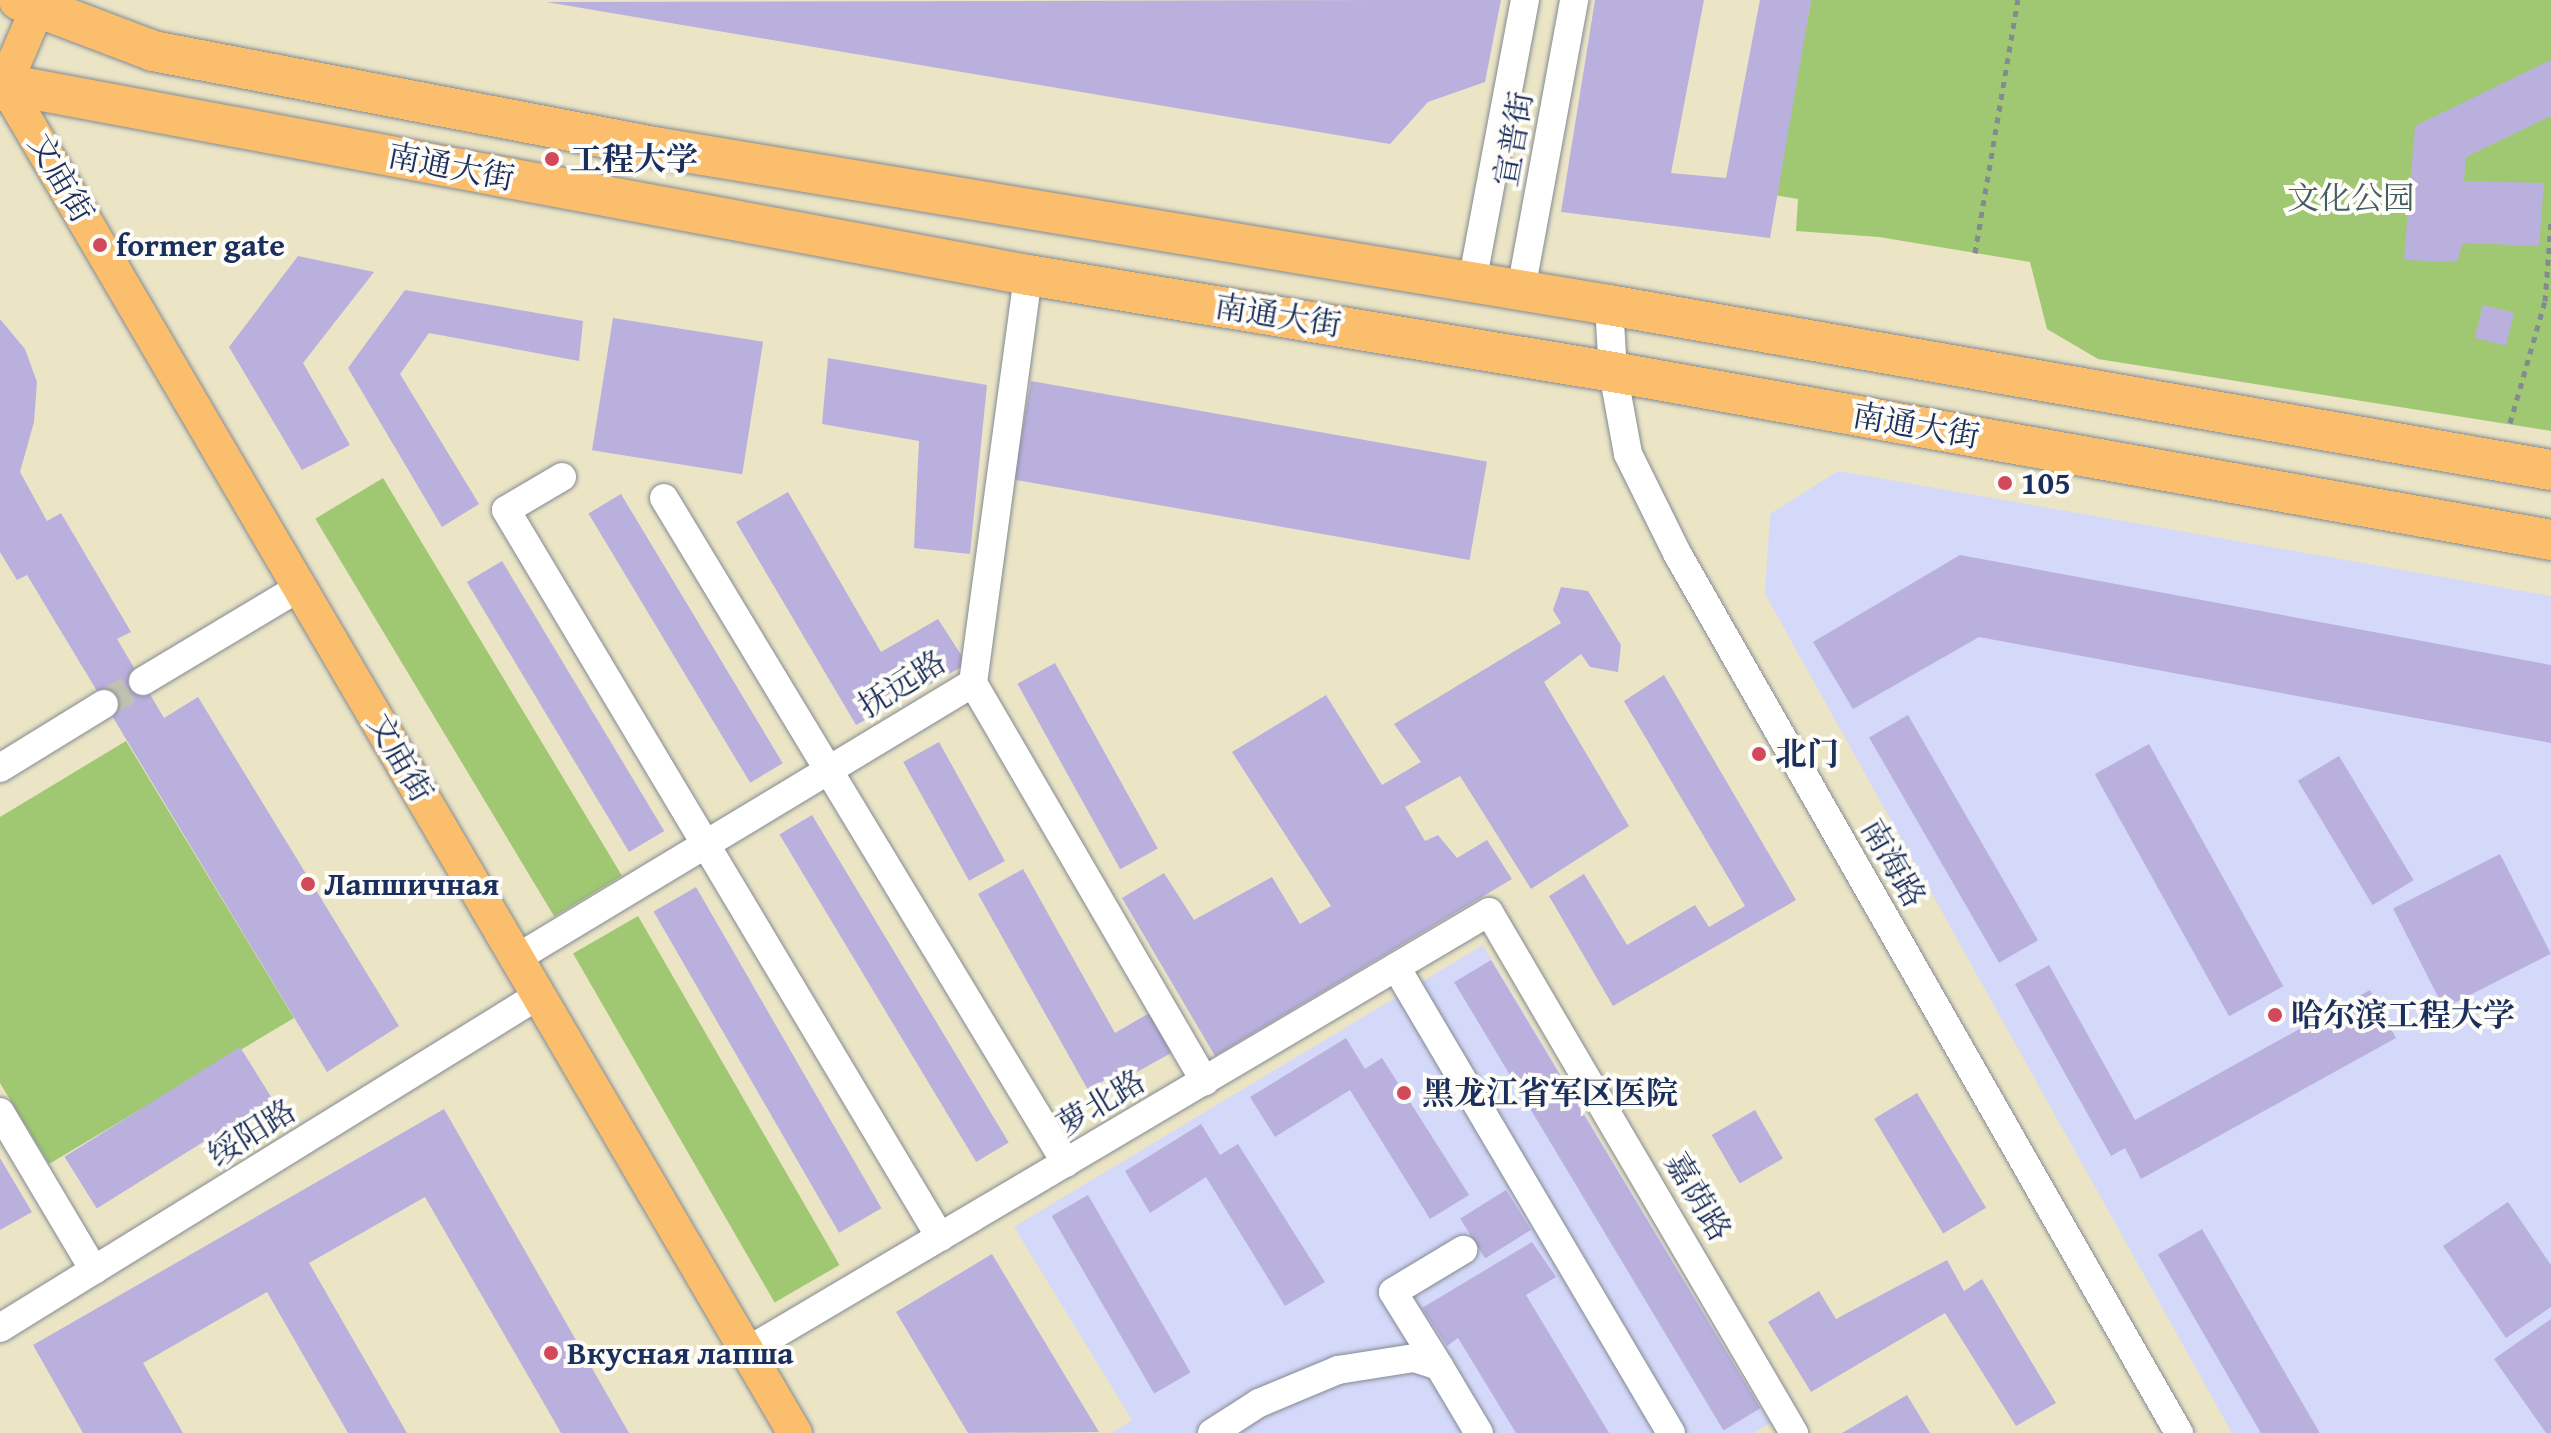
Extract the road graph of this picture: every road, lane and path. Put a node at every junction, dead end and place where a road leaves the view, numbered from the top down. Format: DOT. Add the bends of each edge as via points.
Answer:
graph roads {
  1 [pos="1525,0"];
  2 [pos="1574,0"];
  3 [pos="2018,0"];
  4 [pos="33,3"];
  5 [pos="1,83"];
  6 [pos="2551,222"];
  7 [pos="1975,253"];
  8 [pos="1028,275"];
  9 [pos="1472,283"];
  10 [pos="1521,290"];
  11 [pos="1609,305"];
  12 [pos="1613,372"];
  13 [pos="2510,423"];
  14 [pos="2551,470"];
  15 [pos="562,477"];
  16 [pos="664,498"];
  17 [pos="2551,540"];
  18 [pos="300,587"];
  19 [pos="143,681"];
  20 [pos="973,683"];
  21 [pos="104,704"];
  22 [pos="0,768"];
  23 [pos="829,769"];
  24 [pos="706,843"];
  25 [pos="1489,912"];
  26 [pos="517,958"];
  27 [pos="1396,967"];
  28 [pos="539,995"];
  29 [pos="1205,1081"];
  30 [pos="0,1112"];
  31 [pos="1066,1163"];
  32 [pos="940,1237"];
  33 [pos="1463,1250"];
  34 [pos="94,1270"];
  35 [pos="0,1328"];
  36 [pos="747,1351"];
  37 [pos="1439,1366"];
  38 [pos="795,1433"];
  39 [pos="1212,1433"];
  40 [pos="1479,1433"];
  41 [pos="1671,1433"];
  42 [pos="1794,1433"];
  43 [pos="2179,1433"];
  1 -- 9 [label="street, 宣普街"];
  2 -- 10 [label="street, 宣普街"];
  3 -- 7 [label="path"];
  4 -- 5 [label="main road"];
  4 -- 9 [label="highway, 南通大街" via="153,51 654,147"];
  5 -- 8 [label="highway, 南通大街"];
  5 -- 18 [label="main road, 文庙街"];
  6 -- 13 [label="path" via="2545,301"];
  8 -- 12 [label="highway, 南通大街"];
  8 -- 20 [label="street, 抚远路"];
  9 -- 10 [label="highway, 南通大街"];
  10 -- 11 [label="highway, 南通大街"];
  11 -- 12 [label="street, 南海路"];
  11 -- 14 [label="highway, 南通大街"];
  12 -- 17 [label="highway, 南通大街"];
  12 -- 43 [label="street, 南海路" via="1628,454 1678,555"];
  15 -- 24 [label="street" via="506,510"];
  16 -- 23 [label="street"];
  18 -- 19 [label="street"];
  18 -- 26 [label="main road, 文庙街"];
  20 -- 23 [label="street, 抚远路"];
  20 -- 29 [label="street"];
  21 -- 22 [label="street"];
  23 -- 24 [label="street, 抚远路"];
  23 -- 31 [label="street"];
  24 -- 26 [label="street, 抚远路"];
  24 -- 32 [label="street"];
  25 -- 27 [label="street, 萝北路"];
  25 -- 42 [label="street, 嘉荫路"];
  26 -- 28 [label="main road, 文庙街"];
  27 -- 29 [label="street, 萝北路"];
  27 -- 41 [label="street"];
  28 -- 34 [label="street, 绥阳路"];
  28 -- 36 [label="main road, 文庙街"];
  29 -- 31 [label="street, 萝北路"];
  30 -- 34 [label="street"];
  31 -- 32 [label="street, 萝北路"];
  32 -- 36 [label="street, 萝北路"];
  33 -- 37 [label="street" via="1393,1292"];
  34 -- 35 [label="street, 绥阳路"];
  36 -- 38 [label="main road, 文庙街"];
  37 -- 39 [label="street" via="1414,1358 1338,1370 1259,1403"];
  37 -- 40 [label="street"];
}
